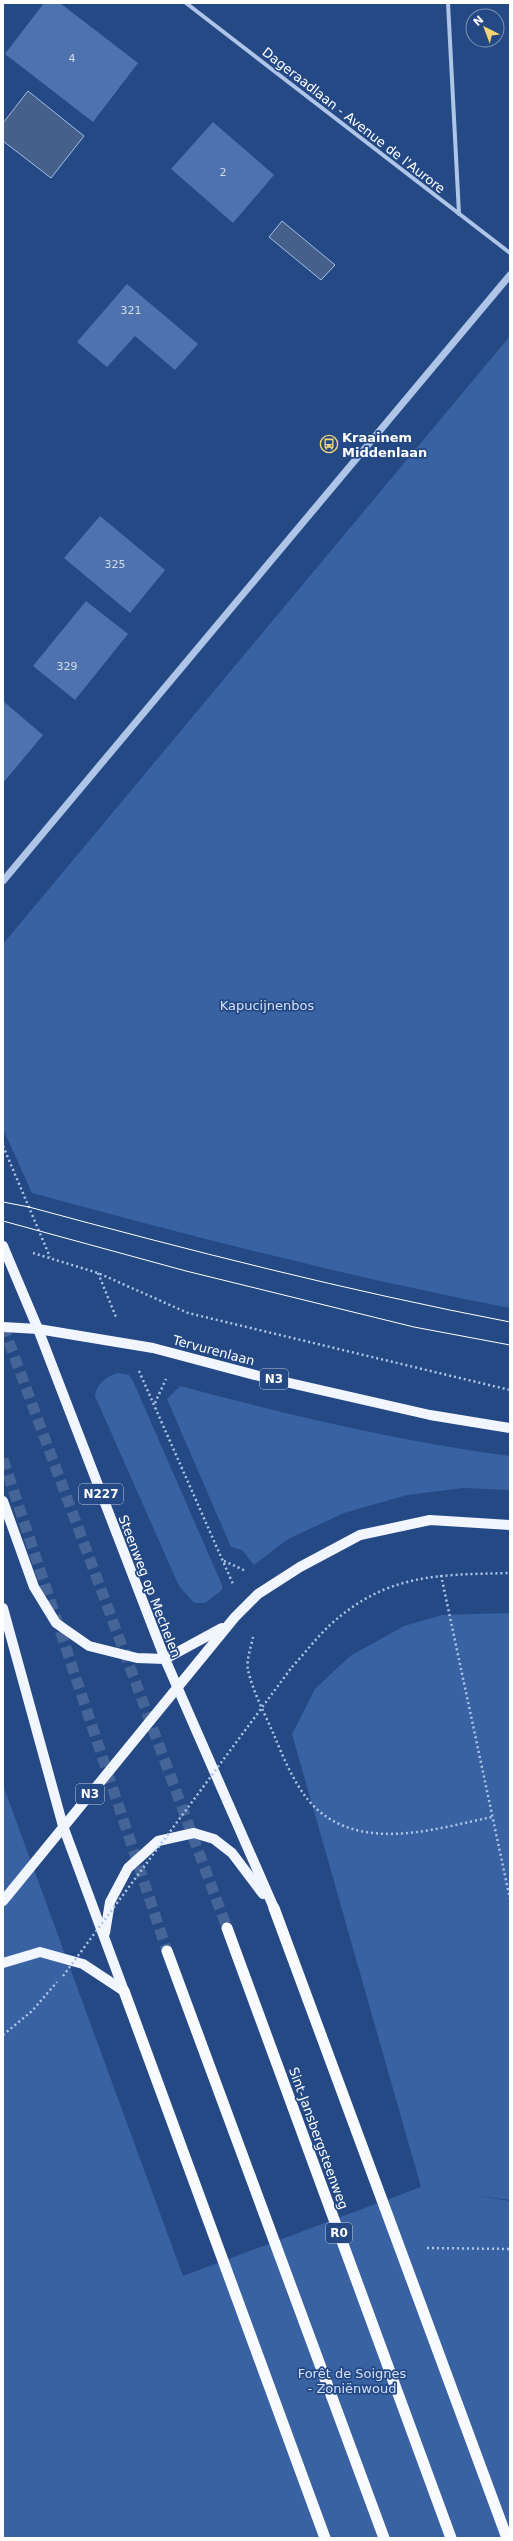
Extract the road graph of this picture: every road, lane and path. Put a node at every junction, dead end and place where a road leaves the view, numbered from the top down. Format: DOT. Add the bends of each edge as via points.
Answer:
graph roads {
  1 [pos="186,3"];
  2 [pos="448,3"];
  3 [pos="459,214"];
  4 [pos="510,253"];
  5 [pos="510,275"];
  6 [pos="3,881"];
  7 [pos="3,1146"];
  8 [pos="3,1246"];
  9 [pos="3,1327"];
  10 [pos="38,1329"];
  11 [pos="166,1380"];
  12 [pos="510,1390"];
  13 [pos="510,1428"];
  14 [pos="3,1501"];
  15 [pos="510,1525"];
  16 [pos="248,1572"];
  17 [pos="510,1573"];
  18 [pos="441,1575"];
  19 [pos="3,1608"];
  20 [pos="227,1626"];
  21 [pos="253,1635"];
  22 [pos="165,1659"];
  23 [pos="177,1688"];
  24 [pos="492,1817"];
  25 [pos="63,1826"];
  26 [pos="510,1899"];
  27 [pos="3,1901"];
  28 [pos="274,1908"];
  29 [pos="228,1928"];
  30 [pos="105,1933"];
  31 [pos="167,1951"];
  32 [pos="3,1963"];
  33 [pos="124,1991"];
  34 [pos="3,2035"];
  35 [pos="401,2248"];
  36 [pos="510,2249"];
  37 [pos="325,2538"];
  38 [pos="384,2538"];
  39 [pos="451,2538"];
  40 [pos="507,2538"];
  1 -- 3 [label="street, Dageraadlaan - Avenue de l'Aurore"];
  2 -- 3 [label="street"];
  3 -- 4 [label="street, Dageraadlaan - Avenue de l'Aurore"];
  5 -- 6 [label="street"];
  7 -- 12 [label="path" via="50,1258 98,1273 188,1313"];
  8 -- 10 [label="main road, Steenweg op Mechelen / N227"];
  9 -- 10 [label="main road, Tervurenlaan / N3"];
  10 -- 13 [label="main road, Tervurenlaan / N3" via="153,1348 259,1376 430,1415"];
  10 -- 22 [label="main road, Steenweg op Mechelen / N227"];
  11 -- 16 [label="path" via="155,1403 224,1561"];
  14 -- 22 [label="main road" via="34,1587 56,1622 89,1646 137,1658"];
  15 -- 20 [label="main road, N3" via="430,1520 360,1535 300,1567 258,1594"];
  17 -- 18 [label="path"];
  18 -- 24 [label="path"];
  18 -- 34 [label="path, bridge" via="399,1583 371,1595 331,1624 292,1667 63,1976 32,2011"];
  19 -- 25 [label="main road"];
  20 -- 22 [label="main road"];
  20 -- 23 [label="main road, N3"];
  21 -- 24 [label="path" via="248,1669 264,1710 297,1783 310,1802 326,1817 354,1830 383,1834 426,1830"];
  22 -- 23 [label="main road, Steenweg op Mechelen / N227"];
  23 -- 25 [label="main road, N3"];
  23 -- 28 [label="main road, Steenweg op Mechelen"];
  24 -- 26 [label="path"];
  25 -- 27 [label="main road, N3"];
  25 -- 30 [label="main road"];
  28 -- 30 [label="main road" via="232,1853 214,1839 194,1833 158,1842 128,1868 110,1902"];
  28 -- 35 [label="highway"];
  29 -- 39 [label="highway, Sint-Jansbergsteenweg / R0"];
  30 -- 33 [label="main road"];
  31 -- 38 [label="highway"];
  32 -- 33 [label="main road" via="40,1952 83,1964"];
  33 -- 37 [label="highway"];
  35 -- 36 [label="path"];
  35 -- 40 [label="highway"];
}
